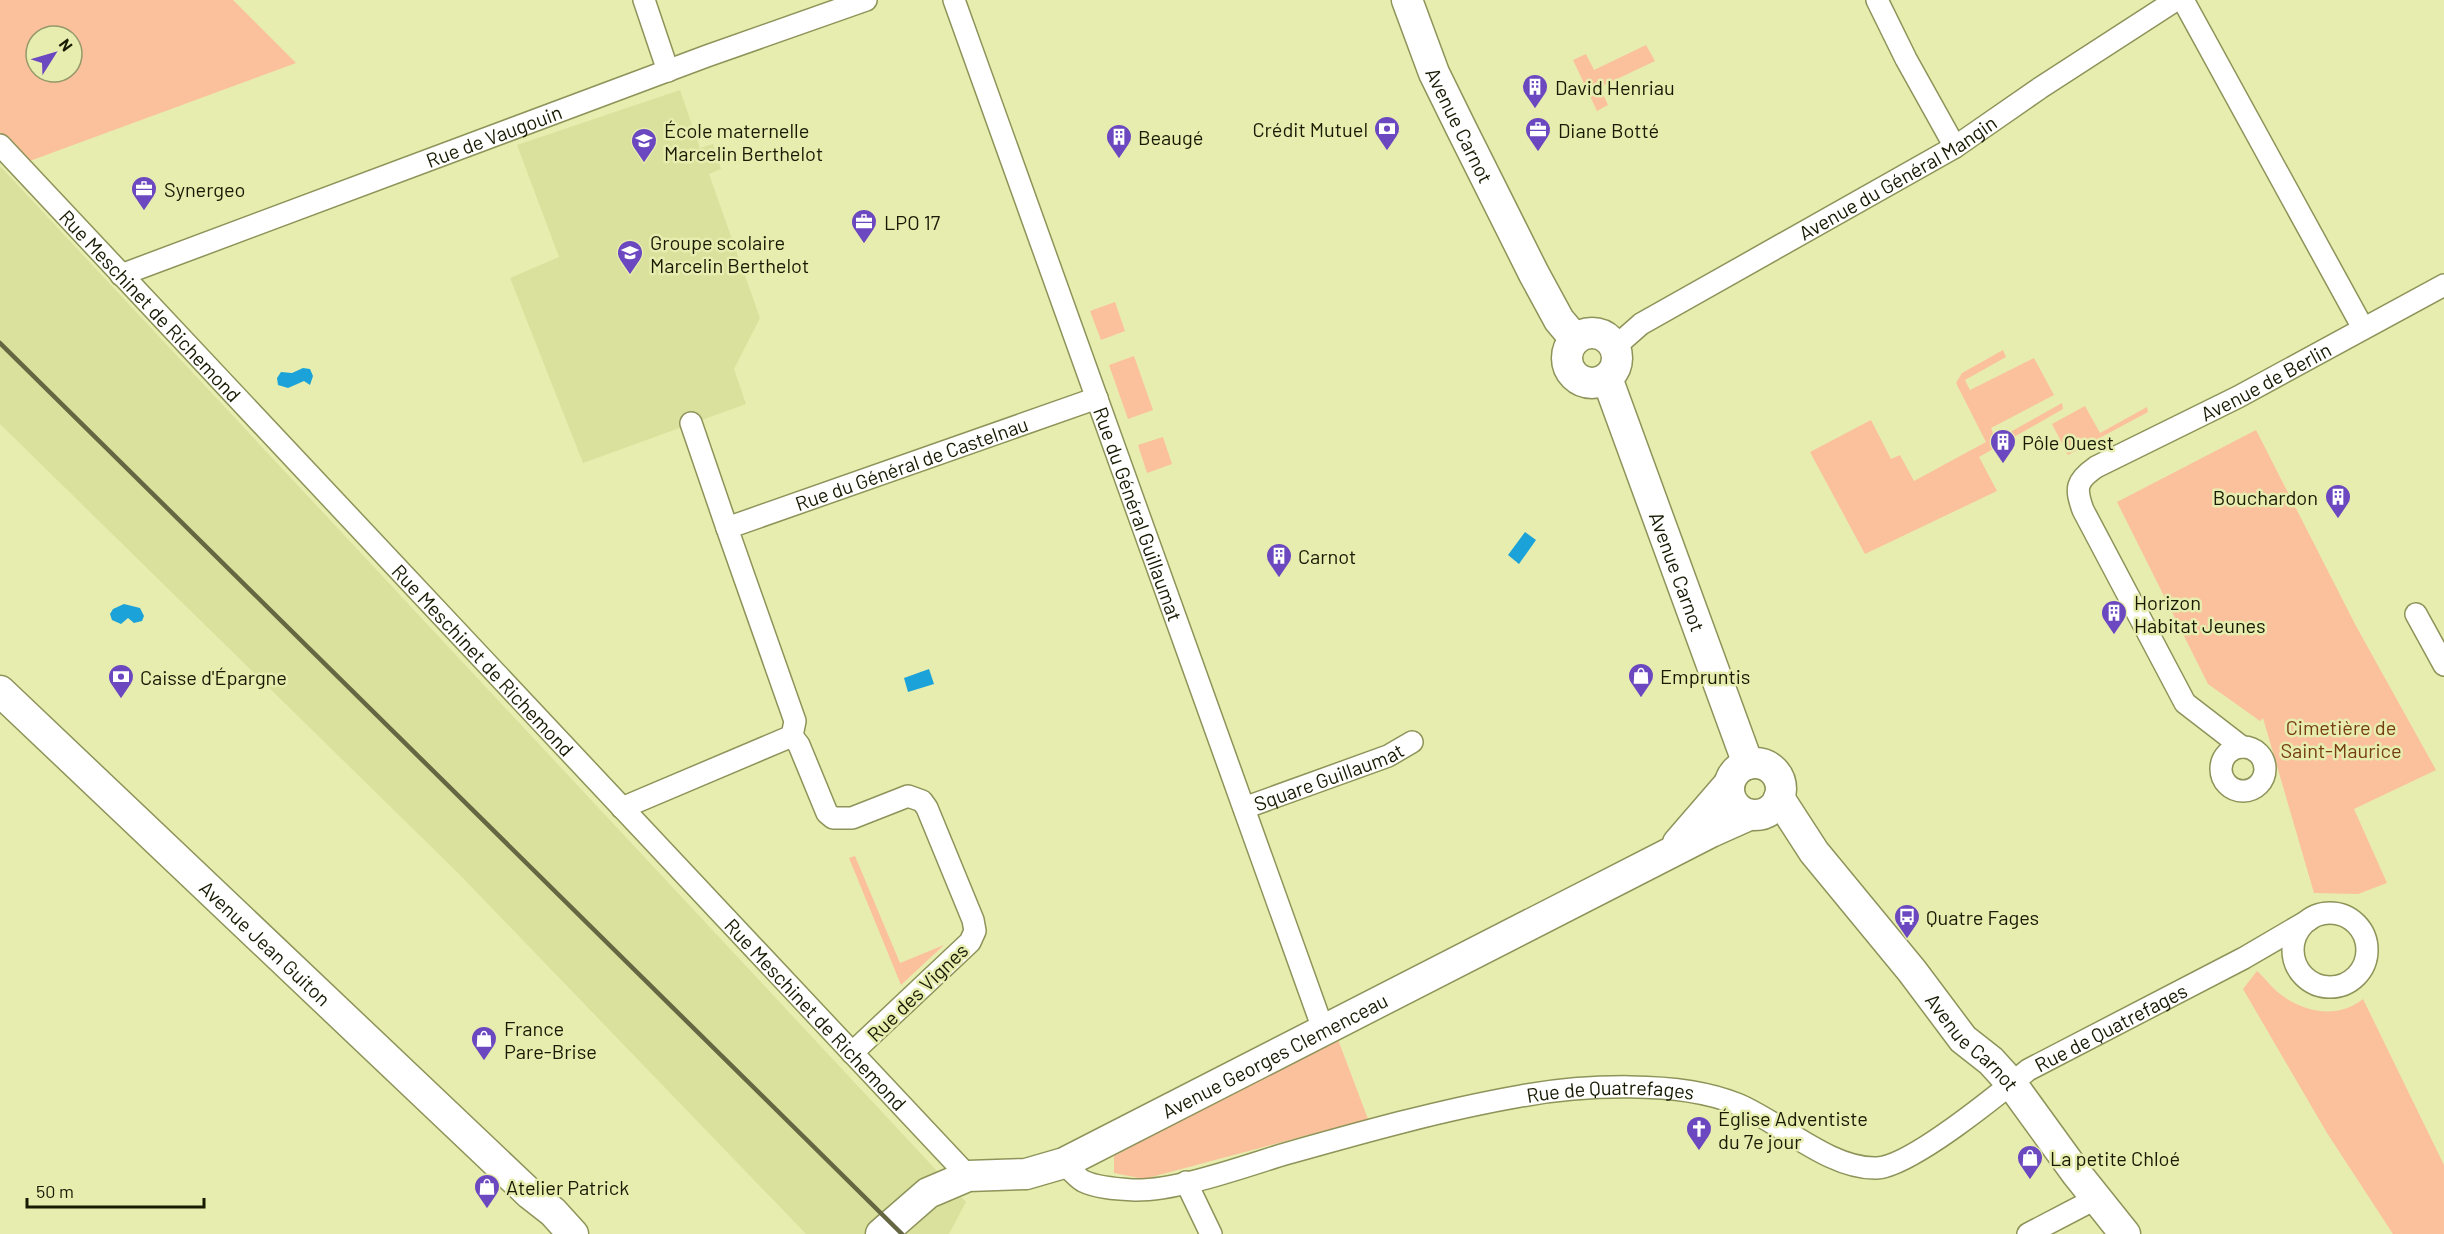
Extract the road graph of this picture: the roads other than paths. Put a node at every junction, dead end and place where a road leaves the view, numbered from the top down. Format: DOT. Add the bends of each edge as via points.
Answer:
graph roads {
  1 [pos="644,0"];
  2 [pos="866,0"];
  3 [pos="954,0"];
  4 [pos="1407,0"];
  5 [pos="1877,0"];
  6 [pos="2176,0"];
  7 [pos="2183,0"];
  8 [pos="668,71"];
  9 [pos="0,145"];
  10 [pos="1955,147"];
  11 [pos="122,275"];
  12 [pos="2444,285"];
  13 [pos="2363,328"];
  14 [pos="1575,339"];
  15 [pos="1615,347"];
  16 [pos="1607,378"];
  17 [pos="1097,398"];
  18 [pos="691,423"];
  19 [pos="727,528"];
  20 [pos="2416,614"];
  21 [pos="2444,665"];
  22 [pos="0,692"];
  23 [pos="792,736"];
  24 [pos="1412,742"];
  25 [pos="2242,747"];
  26 [pos="1739,774"];
  27 [pos="622,808"];
  28 [pos="1244,808"];
  29 [pos="1763,809"];
  30 [pos="1666,856"];
  31 [pos="2309,920"];
  32 [pos="1323,1029"];
  33 [pos="852,1053"];
  34 [pos="2012,1083"];
  35 [pos="1064,1163"];
  36 [pos="968,1176"];
  37 [pos="1186,1182"];
  38 [pos="530,1194"];
  39 [pos="2097,1198"];
  40 [pos="543,1234"];
  41 [pos="573,1234"];
  42 [pos="881,1234"];
  43 [pos="1211,1234"];
  44 [pos="2028,1234"];
  45 [pos="2125,1234"];
  1 -- 8 [label="street"];
  2 -- 8 [label="street, Rue de Vaugouin"];
  3 -- 17 [label="street, Rue du Général Guillaumat"];
  4 -- 14 [label="main road, Avenue Carnot" via="1434,73 1466,138 1534,274 1559,320"];
  5 -- 10 [label="street"];
  6 -- 10 [label="street, Avenue du Général Mangin"];
  7 -- 13 [label="street"];
  8 -- 11 [label="street, Rue de Vaugouin"];
  9 -- 11 [label="street, Rue Meschinet de Richemond"];
  10 -- 15 [label="street, Avenue du Général Mangin" via="1641,324"];
  11 -- 27 [label="street, Rue Meschinet de Richemond"];
  12 -- 13 [label="street, Avenue de Berlin"];
  13 -- 25 [label="street, Avenue de Berlin" via="2238,397 2096,467 2086,474 2077,493 2185,704"];
  14 -- 15 [label="main road" via="1596,332"];
  14 -- 16 [label="main road" via="1566,354 1574,377 1589,383"];
  15 -- 16 [label="main road" via="1617,362"];
  16 -- 26 [label="main road, Avenue Carnot"];
  17 -- 19 [label="street, Rue du Général de Castelnau"];
  17 -- 28 [label="street, Rue du Général Guillaumat"];
  18 -- 19 [label="street"];
  19 -- 23 [label="street" via="795,721"];
  20 -- 21 [label="street"];
  22 -- 38 [label="main road, Avenue Jean Guiton"];
  23 -- 27 [label="street"];
  23 -- 33 [label="street, Rue des Vignes" via="827,813 833,818 852,818 908,795 922,801 973,920 975,931 970,942"];
  24 -- 28 [label="street, Square Guillaumat" via="1388,756"];
  26 -- 29 [label="main road" via="1731,800 1736,807"];
  26 -- 29 [label="main road" via="1760,764 1774,772 1780,787"];
  26 -- 30 [label="main road, Avenue Georges Clemenceau"];
  27 -- 33 [label="street, Rue Meschinet de Richemond"];
  28 -- 32 [label="street, Rue du Général Guillaumat"];
  29 -- 30 [label="main road, Avenue Georges Clemenceau"];
  29 -- 34 [label="main road, Avenue Carnot" via="1814,852 1963,1039"];
  30 -- 32 [label="main road, Avenue Georges Clemenceau"];
  31 -- 34 [label="street, Rue de Quatrefages" via="2028,1070"];
  32 -- 35 [label="main road, Avenue Georges Clemenceau"];
  33 -- 36 [label="street, Rue Meschinet de Richemond"];
  34 -- 37 [label="street, Rue de Quatrefages" via="1909,1157 1877,1168 1818,1151 1740,1105 1714,1095 1636,1088 1586,1089 1525,1095 1431,1113"];
  34 -- 39 [label="main road, Avenue Carnot"];
  35 -- 36 [label="main road, Avenue Georges Clemenceau" via="1026,1174"];
  35 -- 37 [label="street, Rue de Quatrefages" via="1082,1180 1109,1187 1136,1190"];
  36 -- 42 [label="main road, Avenue Georges Clemenceau" via="928,1193"];
  37 -- 43 [label="street"];
  38 -- 40 [label="main road, Avenue Jean Guiton"];
  38 -- 41 [label="main road, Avenue Jean Guiton"];
  39 -- 44 [label="street"];
  39 -- 45 [label="main road, Avenue Carnot"];
}
